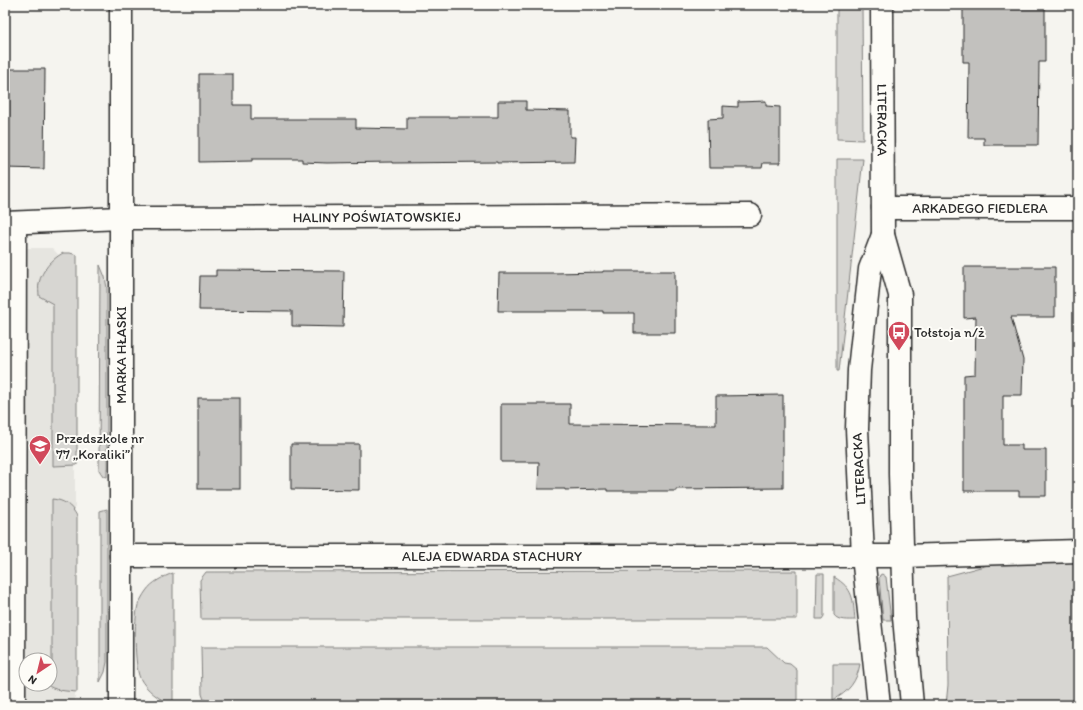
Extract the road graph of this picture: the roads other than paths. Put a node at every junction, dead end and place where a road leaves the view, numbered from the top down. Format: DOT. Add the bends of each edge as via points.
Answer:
graph roads {
  1 [pos="120,5"];
  2 [pos="882,5"];
  3 [pos="883,208"];
  4 [pos="1078,208"];
  5 [pos="750,215"];
  6 [pos="121,218"];
  7 [pos="10,223"];
  8 [pos="883,235"];
  9 [pos="1078,551"];
  10 [pos="121,556"];
  11 [pos="863,556"];
  12 [pos="902,556"];
  13 [pos="14,705"];
  14 [pos="121,705"];
  15 [pos="879,705"];
  16 [pos="912,705"];
  1 -- 6 [label="street, MARKA HŁASKI"];
  2 -- 3 [label="street, LITERACKA"];
  3 -- 4 [label="street, ARKADEGO FIEDLERA"];
  3 -- 8 [label="street, LITERACKA"];
  5 -- 6 [label="street, HALINY POŚWIATOWSKIEJ"];
  6 -- 7 [label="street, HALINY POŚWIATOWSKIEJ"];
  6 -- 10 [label="street, MARKA HŁASKI"];
  7 -- 13 [label="street"];
  8 -- 11 [label="street, LITERACKA" via="870,269 859,370 856,429"];
  8 -- 12 [label="street, LITERACKA" via="900,295"];
  9 -- 12 [label="street, ALEJA EDWARDA STACHURY"];
  10 -- 11 [label="street, ALEJA EDWARDA STACHURY"];
  10 -- 14 [label="street, MARKA HŁASKI"];
  11 -- 12 [label="street, ALEJA EDWARDA STACHURY"];
  11 -- 15 [label="street, LITERACKA"];
  12 -- 16 [label="street, LITERACKA" via="904,617"];
}
